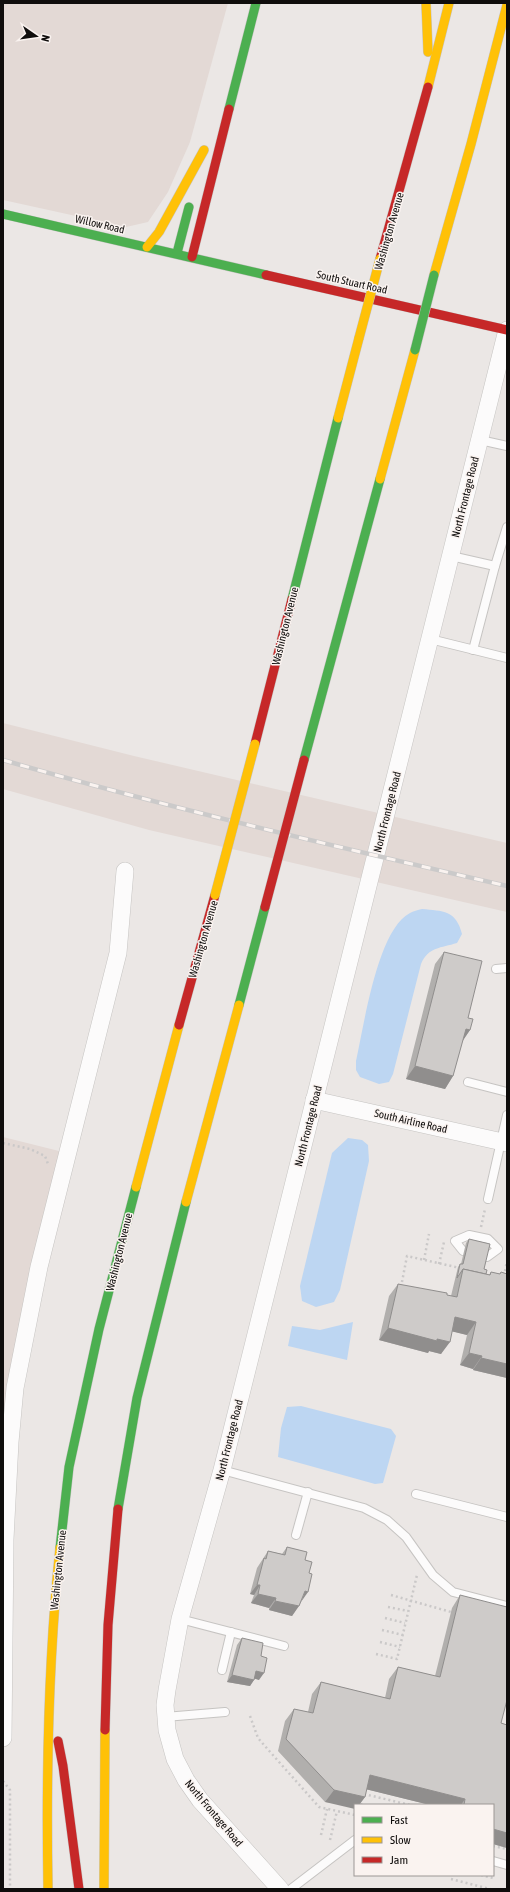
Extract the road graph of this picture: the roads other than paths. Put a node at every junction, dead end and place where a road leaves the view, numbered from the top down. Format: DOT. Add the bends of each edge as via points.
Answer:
graph roads {
  1 [pos="256,3"];
  2 [pos="426,3"];
  3 [pos="449,3"];
  4 [pos="507,5"];
  5 [pos="417,130"];
  6 [pos="3,214"];
  7 [pos="147,247"];
  8 [pos="177,254"];
  9 [pos="192,257"];
  10 [pos="507,330"];
  11 [pos="480,440"];
  12 [pos="507,446"];
  13 [pos="507,527"];
  14 [pos="451,556"];
  15 [pos="495,566"];
  16 [pos="430,640"];
  17 [pos="474,650"];
  18 [pos="507,658"];
  19 [pos="125,871"];
  20 [pos="507,968"];
  21 [pos="496,969"];
  22 [pos="468,1082"];
  23 [pos="507,1092"];
  24 [pos="314,1100"];
  25 [pos="507,1115"];
  26 [pos="504,1142"];
  27 [pos="488,1199"];
  28 [pos="479,1237"];
  29 [pos="222,1470"];
  30 [pos="308,1492"];
  31 [pos="416,1494"];
  32 [pos="507,1517"];
  33 [pos="296,1535"];
  34 [pos="4,1539"];
  35 [pos="507,1606"];
  36 [pos="180,1618"];
  37 [pos="231,1632"];
  38 [pos="284,1646"];
  39 [pos="222,1670"];
  40 [pos="50,1698"];
  41 [pos="225,1712"];
  42 [pos="165,1717"];
  43 [pos="3,1738"];
  44 [pos="354,1841"];
  45 [pos="494,1861"];
  46 [pos="507,1865"];
  47 [pos="48,1889"];
  48 [pos="79,1889"];
  49 [pos="104,1889"];
  50 [pos="280,1889"];
  51 [pos="291,1889"];
  1 -- 9 [label="main road"];
  2 -- 5 [label="main road" via="428,50"];
  3 -- 5 [label="main road, Washington Avenue"];
  4 -- 49 [label="main road, bridge" via="160,1296 140,1381 124,1468 105,1654"];
  5 -- 40 [label="main road, Washington Avenue, bridge" via="359,338 255,744 101,1322 69,1467 50,1657"];
  6 -- 7 [label="main road, Willow Road"];
  7 -- 8 [label="main road, Willow Road"];
  7 -- 8 [label="main road" via="159,232 205,146"];
  8 -- 9 [label="main road, Willow Road"];
  9 -- 10 [label="main road, South Stuart Road"];
  10 -- 11 [label="street, North Frontage Road"];
  11 -- 12 [label="lane"];
  11 -- 14 [label="street, North Frontage Road"];
  13 -- 15 [label="lane"];
  14 -- 15 [label="lane"];
  14 -- 16 [label="street, North Frontage Road"];
  15 -- 17 [label="lane"];
  16 -- 17 [label="lane"];
  16 -- 24 [label="street, North Frontage Road"];
  17 -- 18 [label="lane"];
  19 -- 34 [label="street" via="118,953 39,1267 15,1388"];
  20 -- 21 [label="lane"];
  22 -- 23 [label="lane"];
  24 -- 26 [label="street, South Airline Road"];
  24 -- 29 [label="street, North Frontage Road"];
  25 -- 26 [label="lane"];
  26 -- 27 [label="lane"];
  28 -- 28 [label="lane" via="469,1235 455,1241 463,1251 487,1257 498,1249 488,1239"];
  29 -- 30 [label="lane"];
  29 -- 36 [label="street, North Frontage Road"];
  30 -- 33 [label="lane"];
  30 -- 35 [label="lane" via="364,1508 387,1520 406,1538 433,1575 453,1592"];
  31 -- 32 [label="lane"];
  34 -- 43 [label="street"];
  36 -- 37 [label="lane"];
  36 -- 42 [label="street, North Frontage Road" via="167,1690"];
  37 -- 38 [label="lane"];
  37 -- 39 [label="lane"];
  40 -- 47 [label="main road, Washington Avenue"];
  40 -- 48 [label="main road" via="63,1766"];
  41 -- 42 [label="lane"];
  42 -- 50 [label="street, North Frontage Road" via="171,1747 186,1780 200,1800"];
  44 -- 51 [label="lane"];
  45 -- 46 [label="lane"];
}
